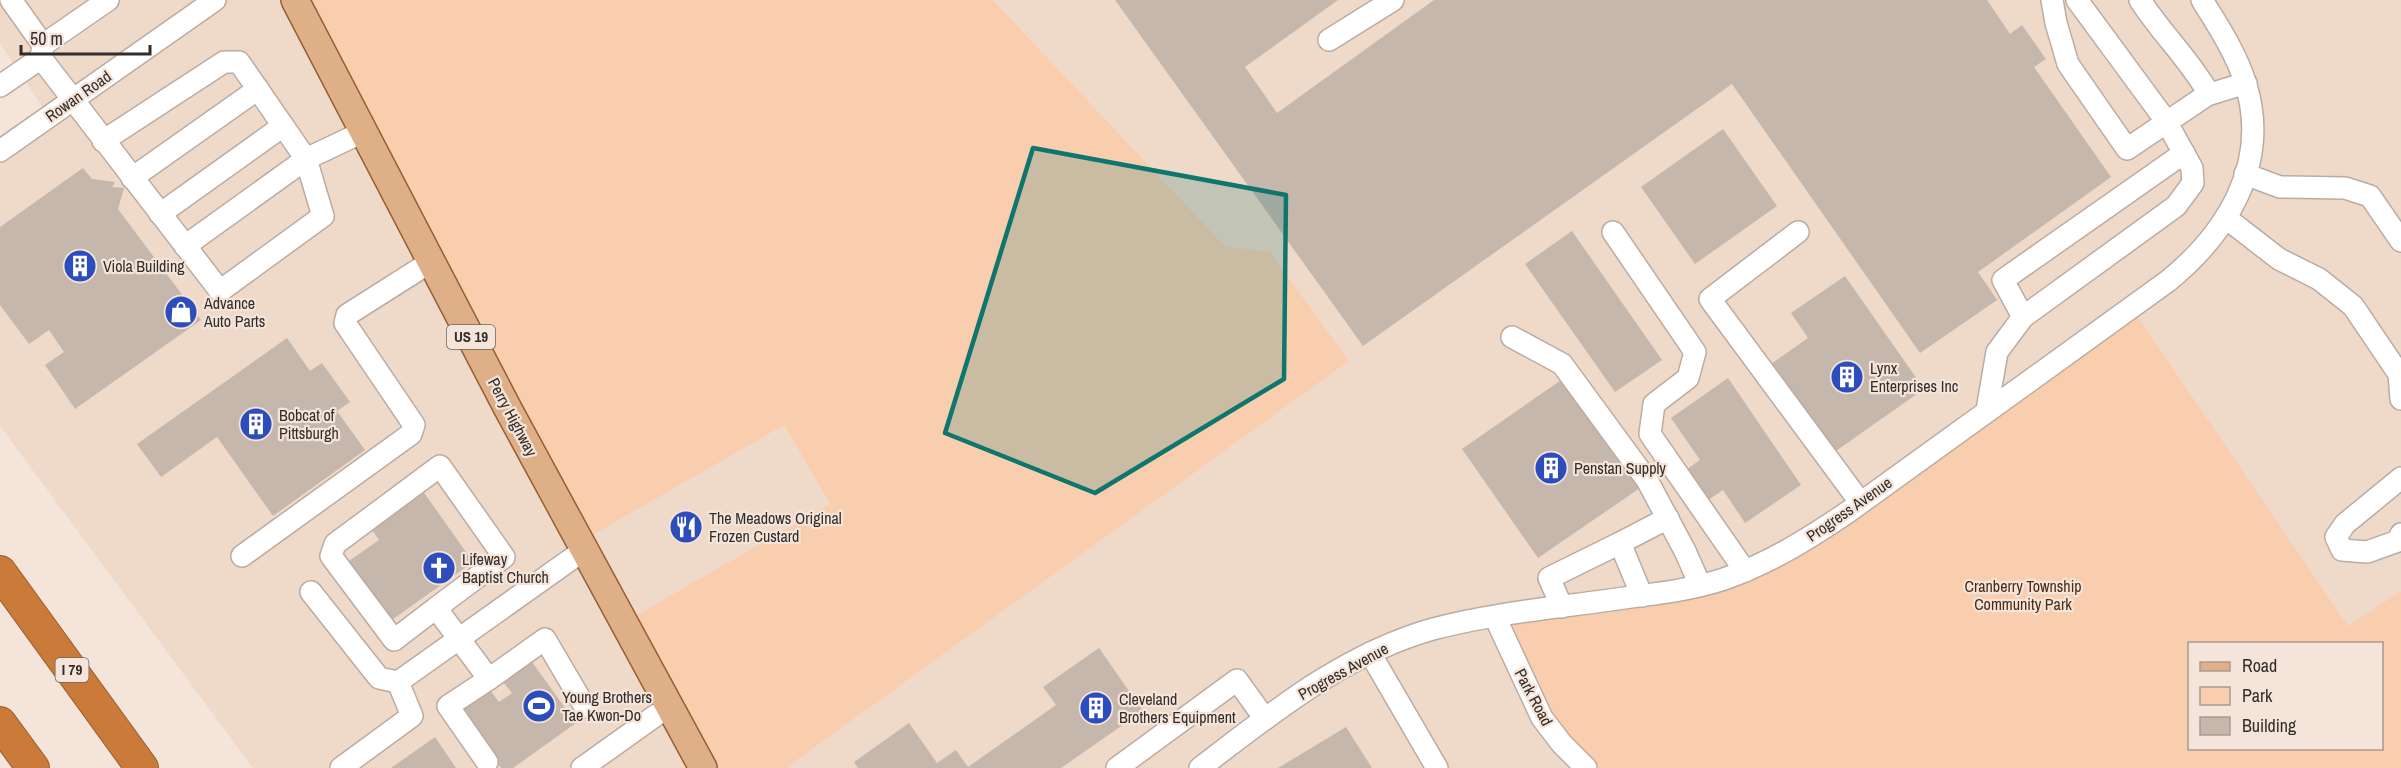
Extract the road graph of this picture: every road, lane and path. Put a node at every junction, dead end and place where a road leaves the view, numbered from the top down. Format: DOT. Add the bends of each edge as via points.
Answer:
graph roads {
  1 [pos="11,0"];
  2 [pos="108,0"];
  3 [pos="215,0"];
  4 [pos="295,0"];
  5 [pos="1393,0"];
  6 [pos="2052,0"];
  7 [pos="2077,0"];
  8 [pos="2140,0"];
  9 [pos="2202,0"];
  10 [pos="1329,40"];
  11 [pos="42,52"];
  12 [pos="2246,83"];
  13 [pos="0,86"];
  14 [pos="258,89"];
  15 [pos="2209,94"];
  16 [pos="72,100"];
  17 [pos="2166,121"];
  18 [pos="283,126"];
  19 [pos="365,131"];
  20 [pos="103,141"];
  21 [pos="0,151"];
  22 [pos="2184,153"];
  23 [pos="306,159"];
  24 [pos="2246,174"];
  25 [pos="132,178"];
  26 [pos="160,214"];
  27 [pos="2226,218"];
  28 [pos="1613,232"];
  29 [pos="1798,232"];
  30 [pos="2401,241"];
  31 [pos="185,246"];
  32 [pos="432,261"];
  33 [pos="2023,317"];
  34 [pos="1512,337"];
  35 [pos="2401,399"];
  36 [pos="1986,410"];
  37 [pos="2401,478"];
  38 [pos="1860,502"];
  39 [pos="1668,518"];
  40 [pos="2401,534"];
  41 [pos="1620,543"];
  42 [pos="584,550"];
  43 [pos="242,556"];
  44 [pos="1745,571"];
  45 [pos="0,572"];
  46 [pos="1700,585"];
  47 [pos="312,592"];
  48 [pos="1642,596"];
  49 [pos="1562,607"];
  50 [pos="436,608"];
  51 [pos="1495,617"];
  52 [pos="459,638"];
  53 [pos="1370,653"];
  54 [pos="489,679"];
  55 [pos="398,682"];
  56 [pos="669,706"];
  57 [pos="585,707"];
  58 [pos="1265,719"];
  59 [pos="0,723"];
  60 [pos="487,762"];
  61 [pos="33,768"];
  62 [pos="142,768"];
  63 [pos="341,768"];
  64 [pos="582,768"];
  65 [pos="703,768"];
  66 [pos="1117,768"];
  67 [pos="1200,768"];
  68 [pos="1437,768"];
  69 [pos="1586,768"];
  1 -- 11 [label="street"];
  2 -- 11 [label="street"];
  3 -- 16 [label="street, Rowan Road"];
  4 -- 19 [label="main road, Perry Highway / US 19"];
  5 -- 10 [label="street"];
  6 -- 17 [label="street" via="2068,64 2127,149"];
  7 -- 17 [label="street"];
  8 -- 15 [label="street"];
  9 -- 12 [label="street, Progress Avenue" via="2228,42"];
  11 -- 13 [label="street"];
  11 -- 16 [label="street"];
  12 -- 15 [label="street"];
  12 -- 24 [label="street, Progress Avenue" via="2253,130"];
  14 -- 18 [label="street"];
  14 -- 20 [label="street" via="239,62 224,62"];
  14 -- 25 [label="street"];
  15 -- 17 [label="street"];
  16 -- 20 [label="street"];
  16 -- 21 [label="street, Rowan Road"];
  17 -- 22 [label="street"];
  18 -- 23 [label="street"];
  18 -- 26 [label="street"];
  19 -- 23 [label="street"];
  19 -- 32 [label="main road, Perry Highway / US 19"];
  20 -- 25 [label="street"];
  22 -- 33 [label="street" via="2192,168 2193,183 2176,206"];
  22 -- 33 [label="street" via="2003,280"];
  23 -- 31 [label="street"];
  23 -- 31 [label="street" via="323,216 220,291"];
  24 -- 27 [label="street, Progress Avenue"];
  24 -- 30 [label="street" via="2280,187 2345,188 2370,196"];
  25 -- 26 [label="street"];
  26 -- 31 [label="street"];
  27 -- 35 [label="street" via="2279,259 2319,279 2353,306 2399,374"];
  27 -- 36 [label="street, Progress Avenue" via="2197,256 2168,281"];
  28 -- 44 [label="street" via="1695,352 1688,378 1654,404 1650,434"];
  29 -- 38 [label="street" via="1710,299"];
  32 -- 42 [label="main road, Perry Highway / US 19"];
  32 -- 43 [label="street" via="347,315 345,323 414,425 411,434"];
  33 -- 36 [label="street" via="1997,352"];
  34 -- 39 [label="street" via="1562,364 1647,480"];
  36 -- 38 [label="street, Progress Avenue"];
  37 -- 40 [label="street" via="2345,524 2336,537 2342,550 2367,552 2398,541"];
  38 -- 44 [label="street, Progress Avenue" via="1789,551"];
  39 -- 41 [label="street"];
  39 -- 46 [label="street"];
  41 -- 48 [label="street"];
  41 -- 49 [label="street" via="1549,579"];
  42 -- 52 [label="street"];
  42 -- 56 [label="main road, Perry Highway / US 19"];
  44 -- 46 [label="street, Progress Avenue"];
  45 -- 62 [label="highway, I 79"];
  46 -- 48 [label="street, Progress Avenue"];
  47 -- 55 [label="street" via="379,678"];
  48 -- 49 [label="street, Progress Avenue"];
  49 -- 51 [label="street, Progress Avenue"];
  50 -- 50 [label="street" via="394,640 331,556 335,544 440,466 504,557"];
  50 -- 52 [label="street"];
  51 -- 53 [label="street, Progress Avenue" via="1432,630"];
  51 -- 69 [label="street, Park Road" via="1542,718"];
  52 -- 54 [label="street"];
  52 -- 55 [label="street"];
  53 -- 58 [label="street, Progress Avenue" via="1325,677"];
  53 -- 68 [label="street"];
  54 -- 57 [label="street" via="545,639"];
  54 -- 60 [label="street" via="448,706"];
  55 -- 63 [label="street" via="411,716"];
  56 -- 64 [label="street"];
  56 -- 65 [label="main road, Perry Highway / US 19"];
  58 -- 66 [label="street" via="1237,680"];
  58 -- 67 [label="street, Progress Avenue"];
  59 -- 61 [label="highway"];
}
